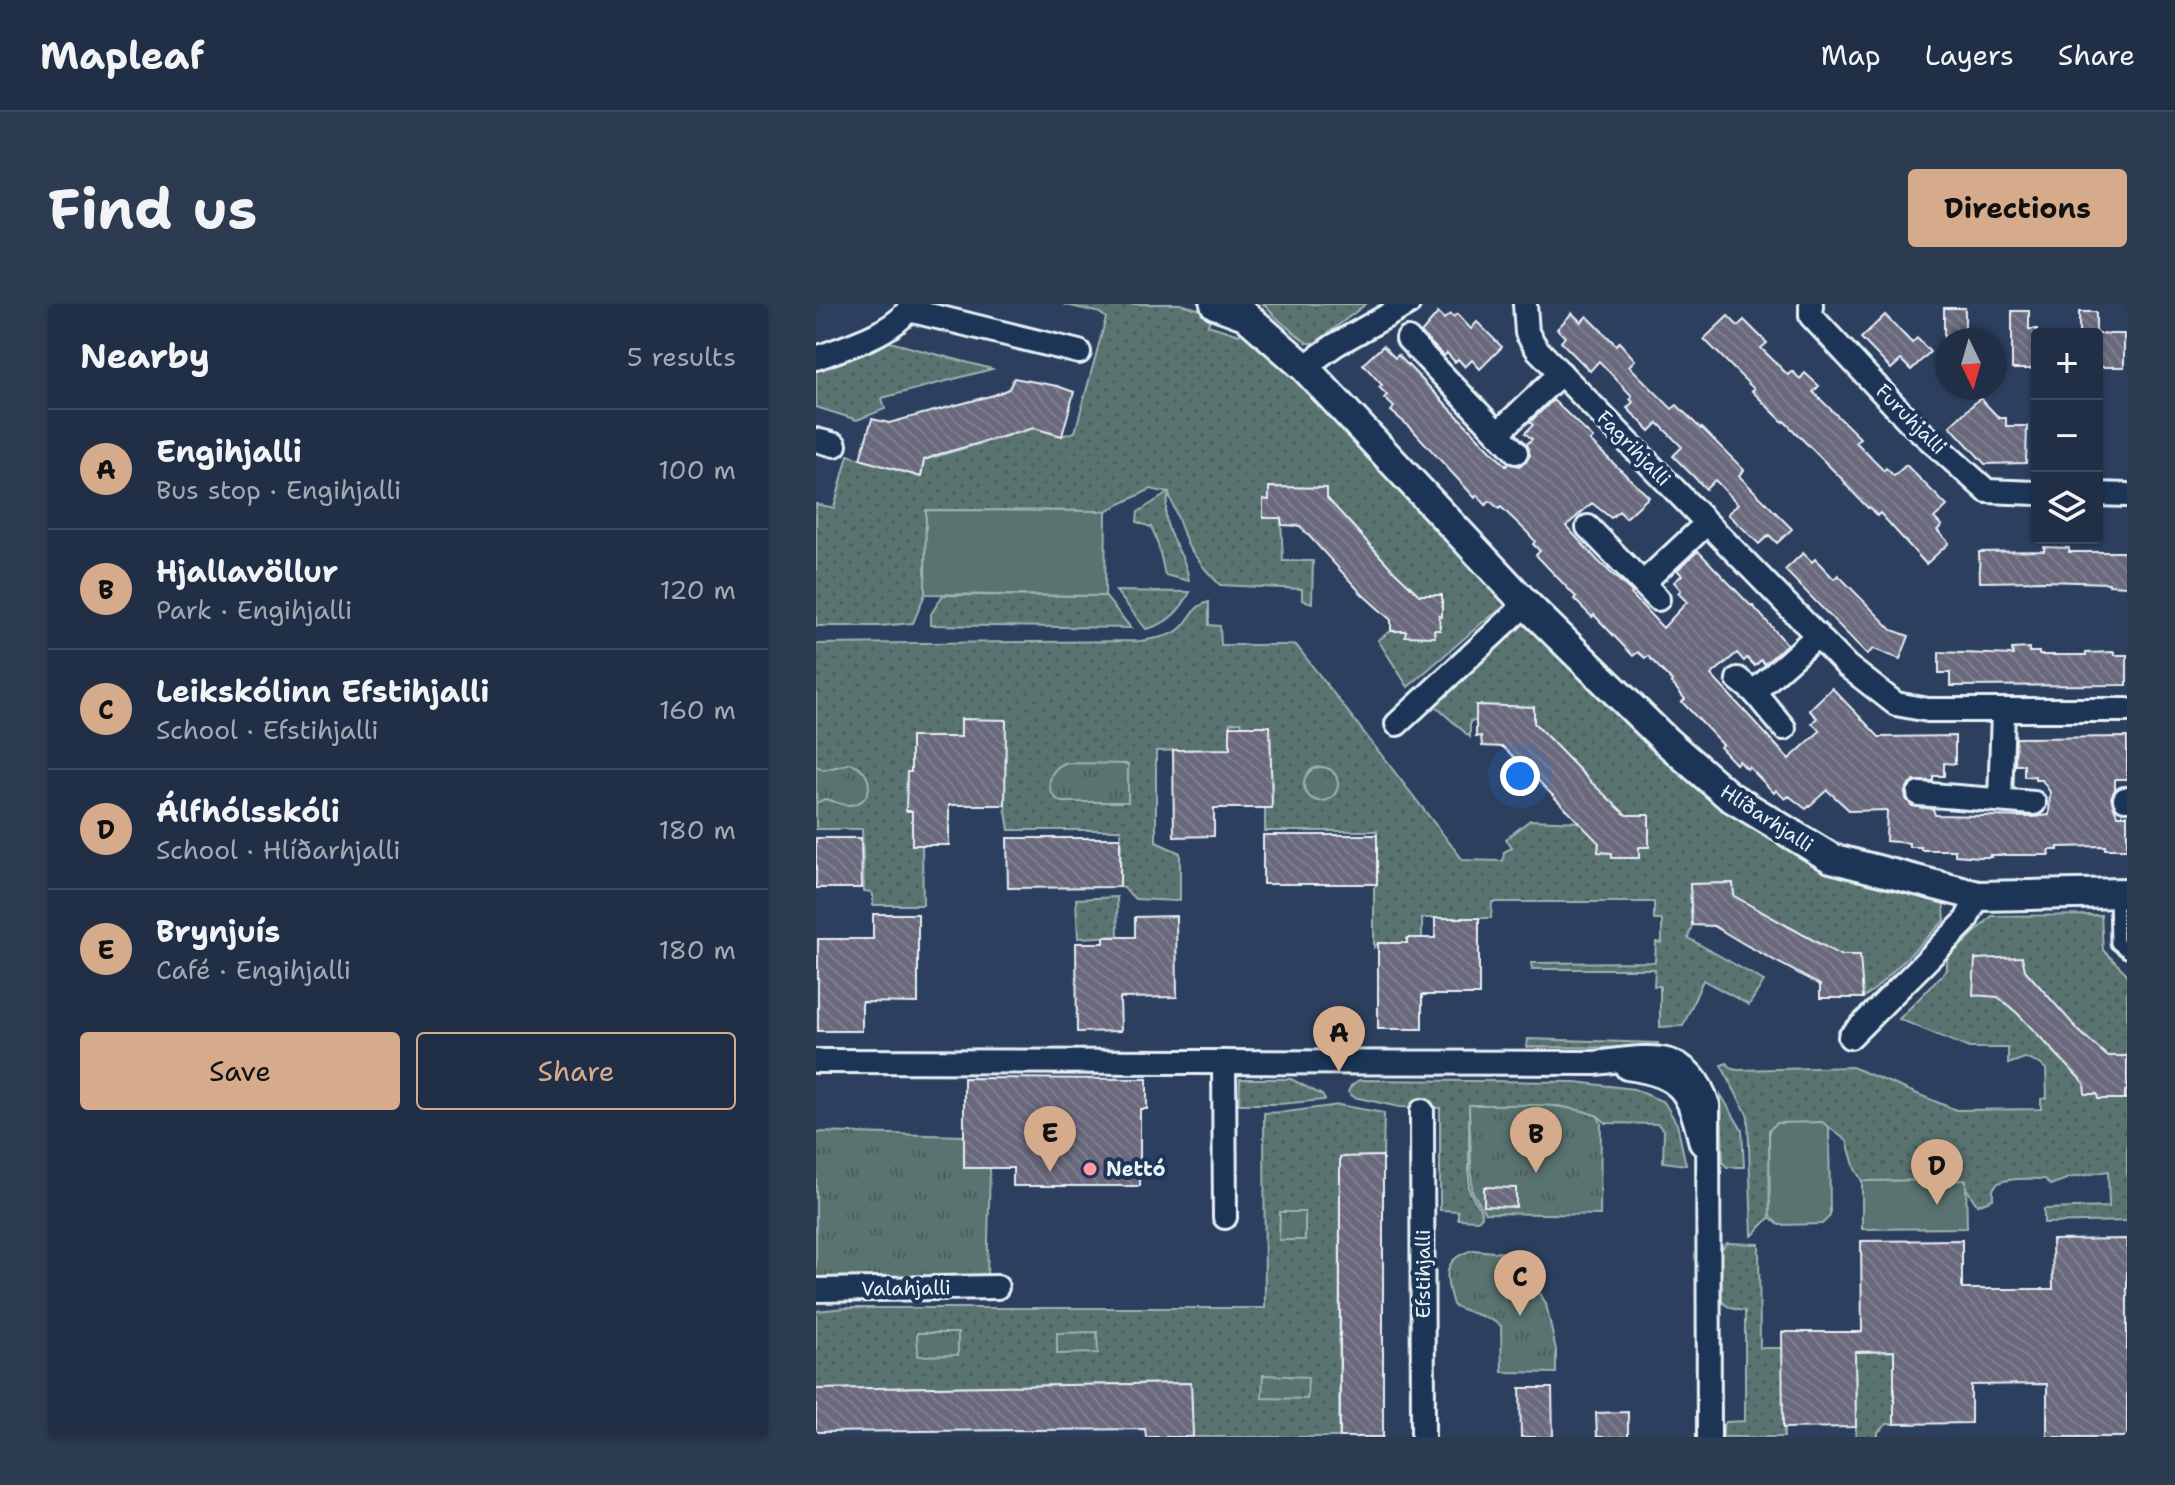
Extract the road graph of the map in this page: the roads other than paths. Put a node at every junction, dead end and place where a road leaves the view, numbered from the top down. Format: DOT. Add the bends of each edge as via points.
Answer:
graph roads {
  1 [pos="1215,304"];
  2 [pos="1408,304"];
  3 [pos="1525,304"];
  4 [pos="1811,304"];
  5 [pos="910,307"];
  6 [pos="1408,339"];
  7 [pos="1079,352"];
  8 [pos="816,358"];
  9 [pos="1304,367"];
  10 [pos="1561,373"];
  11 [pos="1498,433"];
  12 [pos="1516,452"];
  13 [pos="2031,493"];
  14 [pos="2103,494"];
  15 [pos="2127,495"];
  16 [pos="1707,523"];
  17 [pos="1588,527"];
  18 [pos="1526,604"];
  19 [pos="1818,635"];
  20 [pos="2127,710"];
  21 [pos="2003,712"];
  22 [pos="1397,724"];
  23 [pos="1784,728"];
  24 [pos="1919,794"];
  25 [pos="2000,800"];
  26 [pos="2034,803"];
  27 [pos="2122,893"];
  28 [pos="1978,896"];
  29 [pos="2127,951"];
  30 [pos="1850,1037"];
  31 [pos="816,1061"];
  32 [pos="1224,1062"];
  33 [pos="1422,1111"];
  34 [pos="1225,1217"];
  35 [pos="997,1287"];
  36 [pos="816,1290"];
  37 [pos="1423,1437"];
  38 [pos="1709,1437"];
  1 -- 9 [label="street, Hlíðarhjalli" via="1245,315"];
  2 -- 9 [label="street"];
  3 -- 10 [label="street, Fagrihjalli" via="1527,333"];
  4 -- 13 [label="street, Furuhjalli" via="1811,316 1898,409 1987,491"];
  5 -- 7 [label="street"];
  5 -- 8 [label="street" via="866,340"];
  6 -- 11 [label="street"];
  9 -- 18 [label="street, Hlíðarhjalli"];
  10 -- 11 [label="street"];
  10 -- 16 [label="street, Fagrihjalli"];
  11 -- 12 [label="street"];
  14 -- 15 [label="street"];
  16 -- 17 [label="street" via="1651,591"];
  16 -- 19 [label="street, Fagrihjalli"];
  18 -- 22 [label="street"];
  18 -- 28 [label="street, Hlíðarhjalli" via="1729,796 1831,858"];
  19 -- 21 [label="street, Fagrihjalli" via="1847,666 1896,704"];
  19 -- 23 [label="street" via="1746,685"];
  20 -- 21 [label="street, Fagrihjalli"];
  21 -- 25 [label="street"];
  24 -- 25 [label="street"];
  25 -- 26 [label="street"];
  27 -- 28 [label="street, Hlíðarhjalli"];
  27 -- 29 [label="lane" via="2117,943"];
  28 -- 30 [label="street" via="1965,922"];
  31 -- 32 [label="street"];
  32 -- 34 [label="street"];
  32 -- 38 [label="street" via="1594,1063 1641,1058 1687,1068 1708,1105"];
  33 -- 37 [label="street, Efstihjalli"];
  35 -- 36 [label="street, Valahjalli"];
}
